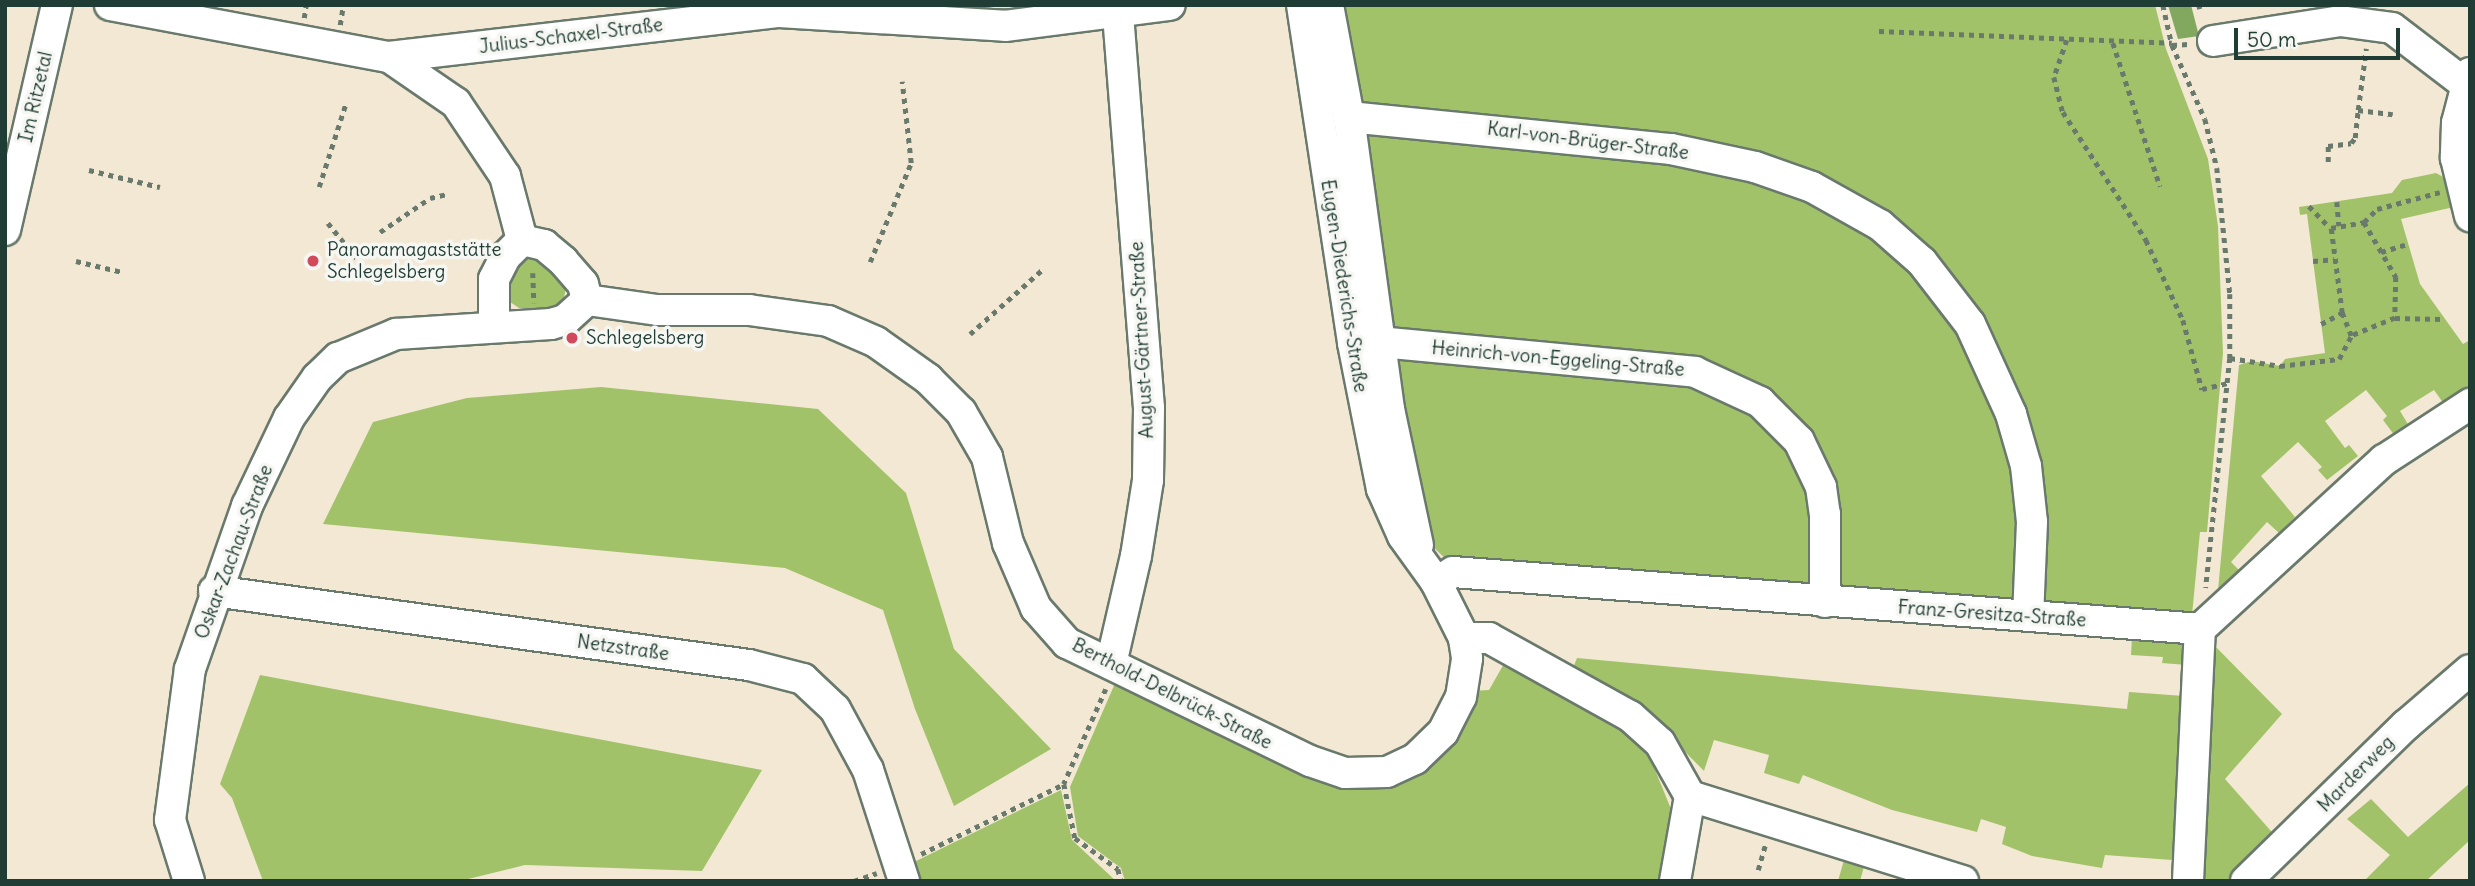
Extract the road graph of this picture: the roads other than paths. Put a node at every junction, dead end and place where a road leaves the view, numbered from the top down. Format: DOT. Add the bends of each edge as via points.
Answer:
graph roads {
  1 [pos="57,5"];
  2 [pos="110,5"];
  3 [pos="1170,5"];
  4 [pos="1302,5"];
  5 [pos="1328,5"];
  6 [pos="1080,11"];
  7 [pos="1118,13"];
  8 [pos="2213,41"];
  9 [pos="389,57"];
  10 [pos="2467,78"];
  11 [pos="1349,117"];
  12 [pos="2470,216"];
  13 [pos="5,230"];
  14 [pos="522,240"];
  15 [pos="587,300"];
  16 [pos="494,326"];
  17 [pos="1380,342"];
  18 [pos="2470,404"];
  19 [pos="1418,556"];
  20 [pos="1436,582"];
  21 [pos="214,591"];
  22 [pos="1825,602"];
  23 [pos="2028,616"];
  24 [pos="2200,629"];
  25 [pos="1464,638"];
  26 [pos="2470,670"];
  27 [pos="1108,676"];
  28 [pos="1690,796"];
  29 [pos="911,868"];
  30 [pos="189,881"];
  31 [pos="1675,881"];
  32 [pos="1963,881"];
  33 [pos="2188,881"];
  34 [pos="2246,881"];
  1 -- 13 [label="street, Im Ritzetal"];
  2 -- 9 [label="street"];
  3 -- 7 [label="street, Julius-Schaxel-Straße"];
  4 -- 19 [label="street, Eugen-Diederichs-Straße" via="1368,435 1382,489 1403,536"];
  5 -- 11 [label="street, Eugen-Diederichs-Straße"];
  6 -- 7 [label="street, Julius-Schaxel-Straße"];
  6 -- 9 [label="street, Julius-Schaxel-Straße" via="1005,26 779,12"];
  7 -- 27 [label="street, August-Gärtner-Straße" via="1149,408 1148,480"];
  8 -- 10 [label="street" via="2340,21 2392,28"];
  9 -- 14 [label="street" via="456,103 505,176"];
  10 -- 12 [label="street" via="2456,135 2461,187"];
  11 -- 17 [label="street, Eugen-Diederichs-Straße"];
  11 -- 23 [label="street, Karl-von-Brüger-Straße" via="1671,149 1755,167 1812,187 1880,225 1922,262 1970,324 2011,414 2026,466 2032,522"];
  14 -- 15 [label="street" via="544,245 563,261 583,284"];
  14 -- 16 [label="street" via="505,257 494,279"];
  15 -- 16 [label="street" via="565,320 551,324"];
  15 -- 27 [label="street, Berthold-Delbrück-Straße" via="657,310 749,310 815,320 876,342 928,379 961,412 986,457 1008,543 1035,608 1067,643"];
  16 -- 21 [label="street, Oskar-Zachau-Straße" via="396,334 338,358 317,378 289,418"];
  17 -- 19 [label="street, Eugen-Diederichs-Straße"];
  17 -- 22 [label="street, Heinrich-von-Eggeling-Straße" via="1695,372 1760,402 1799,441 1821,487"];
  18 -- 24 [label="street" via="2384,460"];
  19 -- 20 [label="street, Eugen-Diederichs-Straße"];
  20 -- 22 [label="street, Franz-Gresitza-Straße" via="1453,572"];
  20 -- 25 [label="street, Eugen-Diederichs-Straße"];
  21 -- 29 [label="street, Netzstraße" via="749,665 803,679 835,709"];
  21 -- 30 [label="street, Oskar-Zachau-Straße" via="190,669 174,766 170,820"];
  22 -- 23 [label="street, Franz-Gresitza-Straße"];
  23 -- 24 [label="street, Franz-Gresitza-Straße"];
  24 -- 33 [label="street"];
  25 -- 27 [label="street, Berthold-Delbrück-Straße" via="1467,658 1461,697 1443,732 1415,759 1387,772 1345,773 1310,761"];
  25 -- 28 [label="street" via="1489,638 1630,716 1660,743"];
  26 -- 34 [label="street, Marderweg" via="2406,725"];
  28 -- 31 [label="street"];
  28 -- 32 [label="street"];
}
